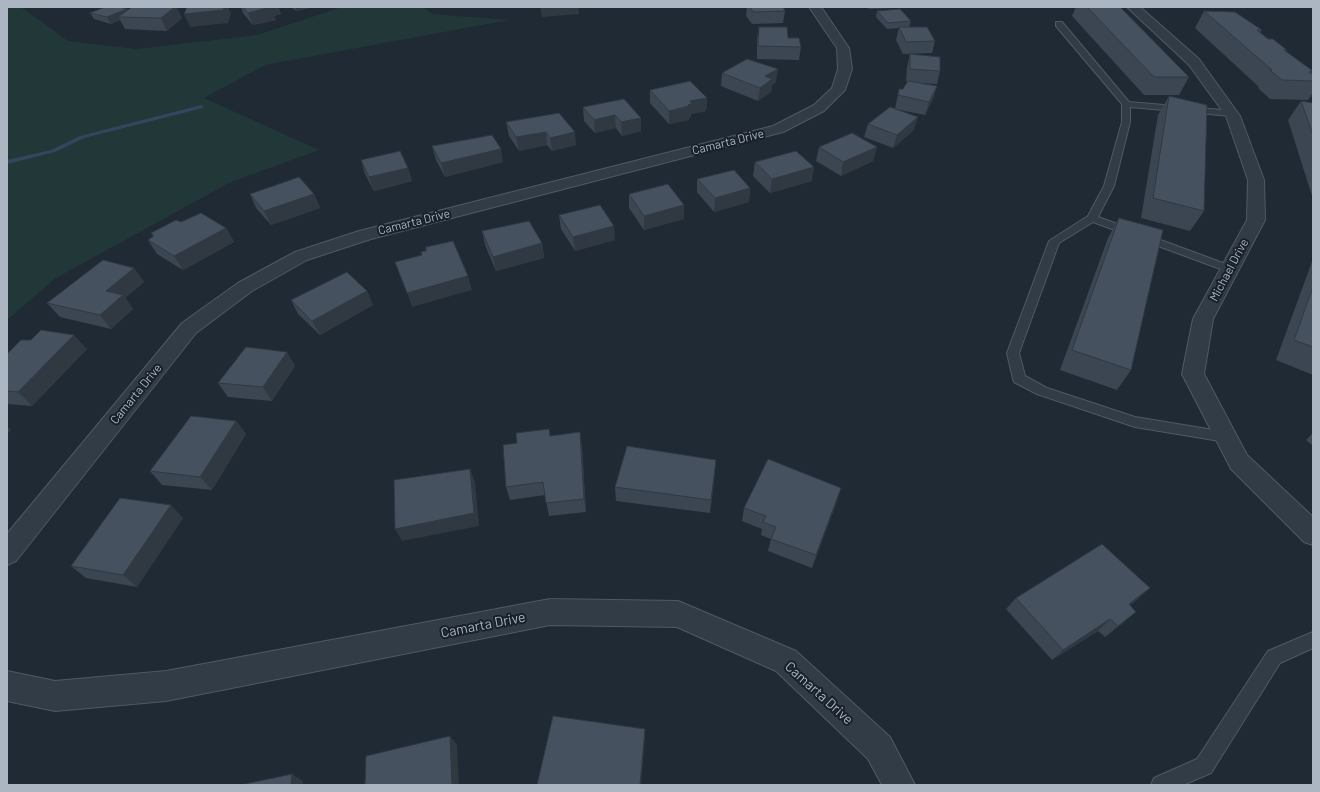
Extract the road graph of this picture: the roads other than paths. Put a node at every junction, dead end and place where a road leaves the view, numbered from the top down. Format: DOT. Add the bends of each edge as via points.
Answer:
graph roads {
  1 [pos="815,7"];
  2 [pos="1133,7"];
  3 [pos="1059,24"];
  4 [pos="1126,104"];
  5 [pos="1231,113"];
  6 [pos="1092,218"];
  7 [pos="1230,269"];
  8 [pos="1226,437"];
  9 [pos="1313,534"];
  10 [pos="7,553"];
  11 [pos="1313,640"];
  12 [pos="7,686"];
  13 [pos="898,785"];
  14 [pos="1161,785"];
  1 -- 10 [label="street, Camarta Drive" via="843,48 845,69 838,90 819,108 778,129 365,234 301,256 245,287 189,328"];
  2 -- 5 [label="street, Michael Drive" via="1194,62"];
  3 -- 4 [label="lane"];
  4 -- 5 [label="lane"];
  4 -- 6 [label="lane" via="1126,122 1109,186"];
  5 -- 7 [label="street, Michael Drive" via="1256,180 1256,220"];
  6 -- 7 [label="lane"];
  6 -- 8 [label="lane" via="1054,241 1013,353 1019,379 1042,391 1135,422"];
  7 -- 8 [label="street, Michael Drive" via="1203,318 1193,374"];
  8 -- 9 [label="street, Michael Drive" via="1239,462"];
  11 -- 14 [label="lane" via="1274,657 1204,766"];
  12 -- 13 [label="street, Camarta Drive" via="55,696 166,686 550,612 678,614 786,661 879,748"];
}
